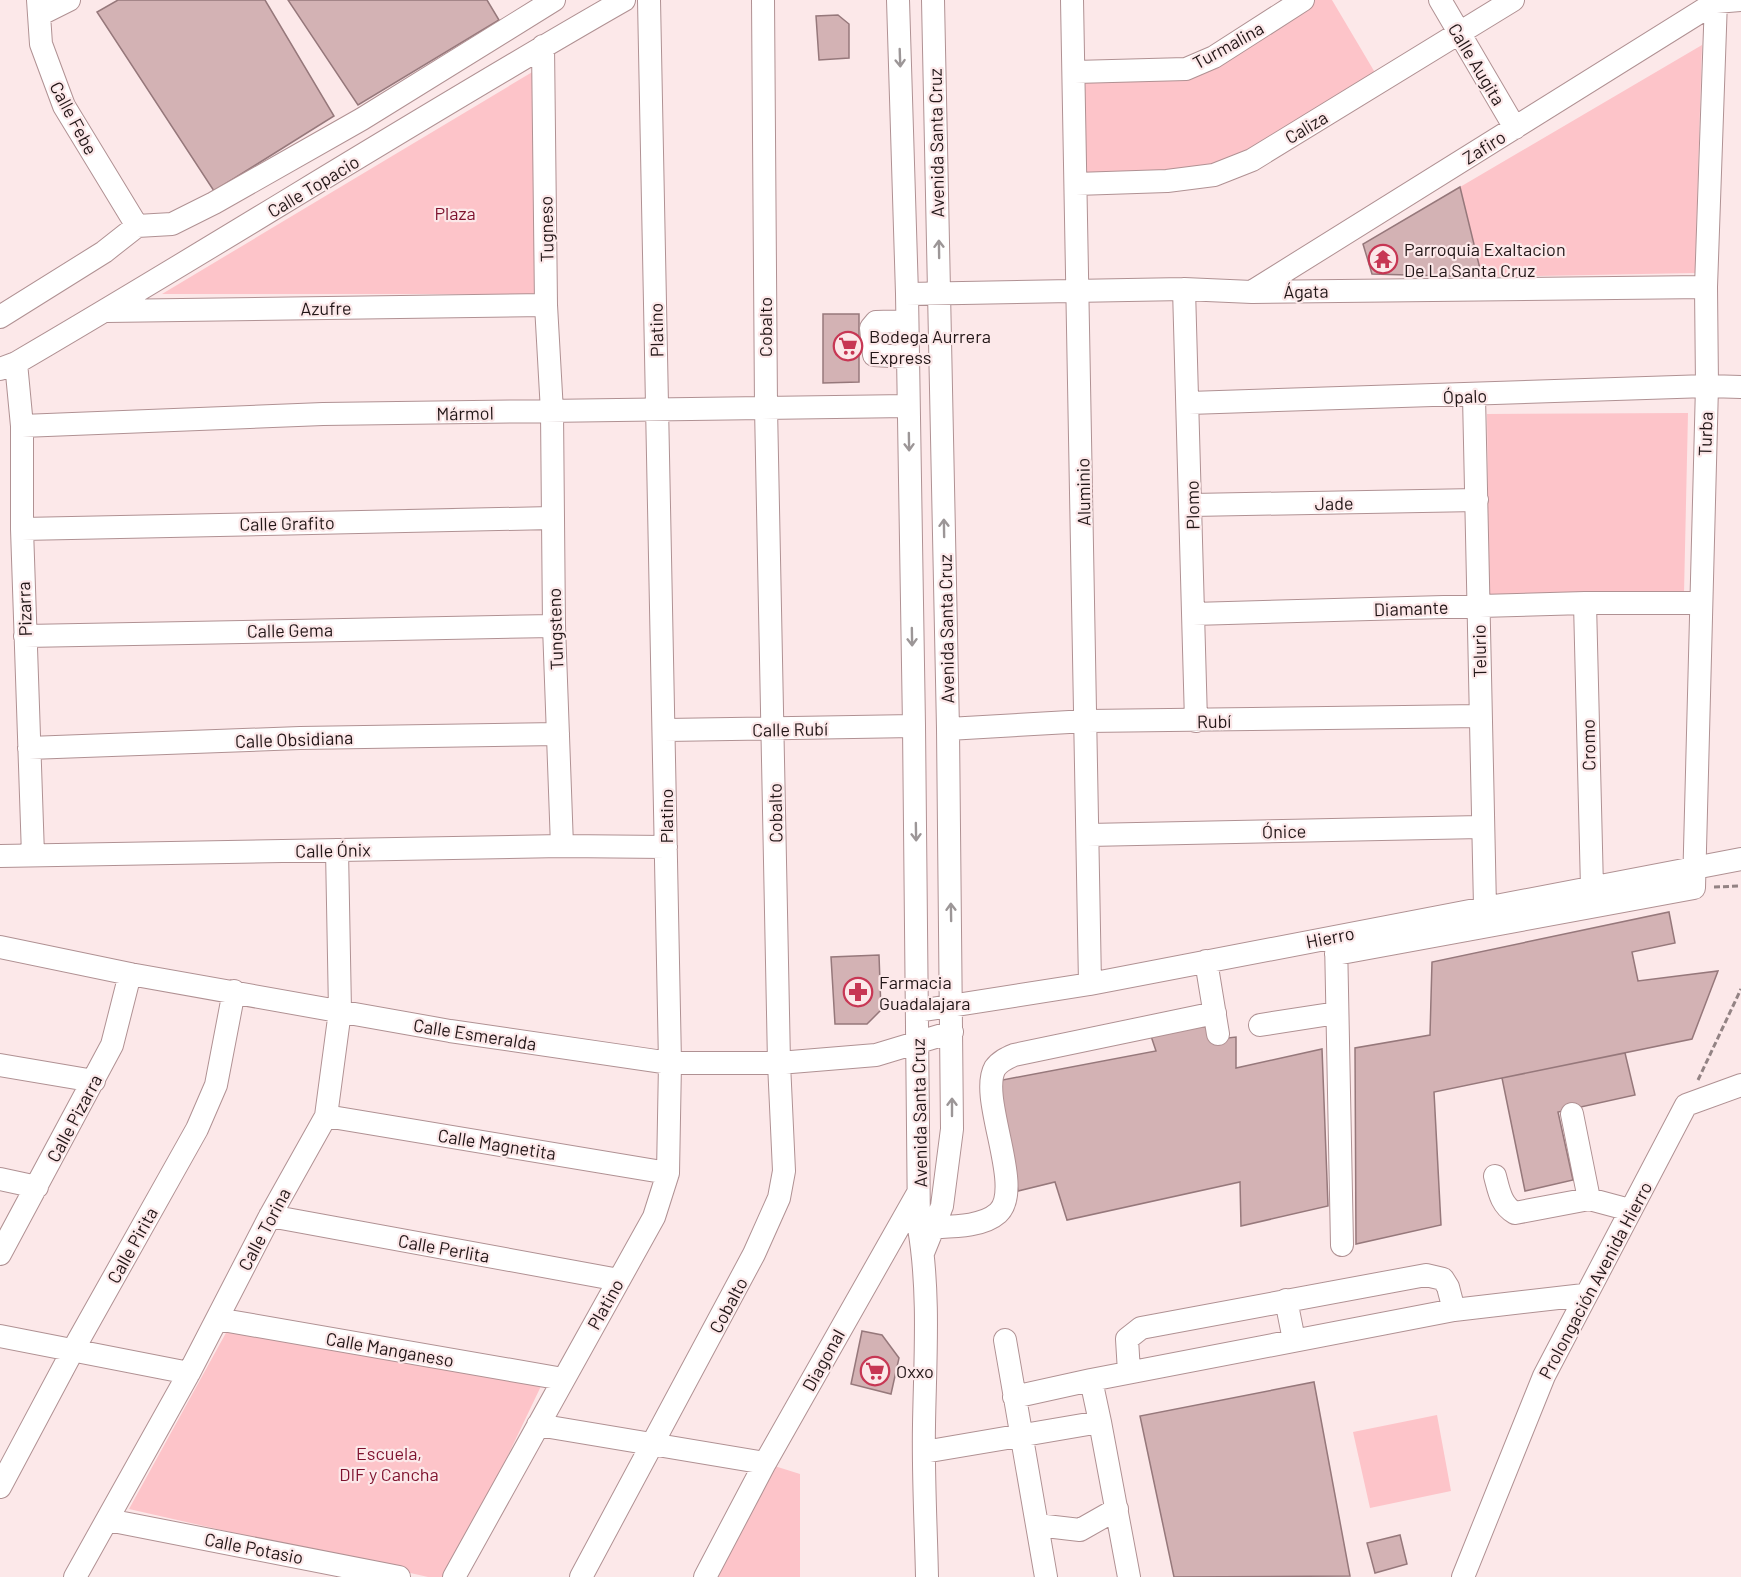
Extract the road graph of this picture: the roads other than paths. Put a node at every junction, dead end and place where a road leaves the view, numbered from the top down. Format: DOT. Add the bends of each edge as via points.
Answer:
graph roads {
  1 [pos="69,0"];
  2 [pos="554,0"];
  3 [pos="624,0"];
  4 [pos="649,0"];
  5 [pos="763,0"];
  6 [pos="898,0"];
  7 [pos="933,0"];
  8 [pos="1072,0"];
  9 [pos="1304,0"];
  10 [pos="1440,0"];
  11 [pos="1513,0"];
  12 [pos="1741,0"];
  13 [pos="1716,1"];
  14 [pos="39,7"];
  15 [pos="1459,33"];
  16 [pos="543,46"];
  17 [pos="1074,72"];
  18 [pos="1515,128"];
  19 [pos="1076,183"];
  20 [pos="137,226"];
  21 [pos="1706,287"];
  22 [pos="1184,289"];
  23 [pos="1077,290"];
  24 [pos="1252,292"];
  25 [pos="907,294"];
  26 [pos="940,295"];
  27 [pos="546,305"];
  28 [pos="106,311"];
  29 [pos="0,318"];
  30 [pos="907,321"];
  31 [pos="908,357"];
  32 [pos="8,366"];
  33 [pos="1707,386"];
  34 [pos="1741,387"];
  35 [pos="1474,396"];
  36 [pos="1189,403"];
  37 [pos="908,406"];
  38 [pos="766,407"];
  39 [pos="658,408"];
  40 [pos="552,412"];
  41 [pos="22,426"];
  42 [pos="1477,500"];
  43 [pos="1192,505"];
  44 [pos="552,518"];
  45 [pos="22,529"];
  46 [pos="1585,603"];
  47 [pos="1700,603"];
  48 [pos="1478,606"];
  49 [pos="1194,614"];
  50 [pos="554,626"];
  51 [pos="25,636"];
  52 [pos="1480,716"];
  53 [pos="1087,721"];
  54 [pos="1196,721"];
  55 [pos="914,726"];
  56 [pos="774,729"];
  57 [pos="948,729"];
  58 [pos="665,730"];
  59 [pos="558,734"];
  60 [pos="29,748"];
  61 [pos="1481,827"];
  62 [pos="1088,835"];
  63 [pos="562,846"];
  64 [pos="666,847"];
  65 [pos="337,850"];
  66 [pos="33,855"];
  67 [pos="0,856"];
  68 [pos="1741,859"];
  69 [pos="1695,878"];
  70 [pos="1592,888"];
  71 [pos="1485,907"];
  72 [pos="1336,945"];
  73 [pos="0,947"];
  74 [pos="1206,961"];
  75 [pos="130,974"];
  76 [pos="1090,984"];
  77 [pos="234,991"];
  78 [pos="952,1006"];
  79 [pos="340,1011"];
  80 [pos="918,1011"];
  81 [pos="1337,1013"];
  82 [pos="1260,1025"];
  83 [pos="952,1032"];
  84 [pos="917,1044"];
  85 [pos="670,1063"];
  86 [pos="779,1063"];
  87 [pos="0,1065"];
  88 [pos="94,1081"];
  89 [pos="1741,1085"];
  90 [pos="1572,1114"];
  91 [pos="326,1116"];
  92 [pos="950,1149"];
  93 [pos="668,1173"];
  94 [pos="1495,1176"];
  95 [pos="0,1179"];
  96 [pos="37,1187"];
  97 [pos="920,1189"];
  98 [pos="1589,1199"];
  99 [pos="1630,1210"];
  100 [pos="270,1216"];
  101 [pos="927,1228"];
  102 [pos="896,1230"];
  103 [pos="1341,1245"];
  104 [pos="0,1254"];
  105 [pos="619,1280"];
  106 [pos="1584,1295"];
  107 [pos="1286,1300"];
  108 [pos="1454,1310"];
  109 [pos="217,1318"];
  110 [pos="0,1336"];
  111 [pos="1005,1340"];
  112 [pos="1294,1340"];
  113 [pos="73,1350"];
  114 [pos="1129,1372"];
  115 [pos="189,1373"];
  116 [pos="563,1379"];
  117 [pos="1091,1380"];
  118 [pos="1014,1397"];
  119 [pos="1100,1422"];
  120 [pos="538,1425"];
  121 [pos="1022,1437"];
  122 [pos="654,1443"];
  123 [pos="924,1452"];
  124 [pos="765,1463"];
  125 [pos="0,1487"];
  126 [pos="1117,1509"];
  127 [pos="108,1520"];
  128 [pos="1037,1525"];
  129 [pos="75,1577"];
  130 [pos="399,1577"];
  131 [pos="454,1577"];
  132 [pos="581,1577"];
  133 [pos="705,1577"];
  134 [pos="927,1577"];
  135 [pos="1046,1577"];
  136 [pos="1129,1577"];
  137 [pos="1463,1577"];
  1 -- 14 [label="street"];
  2 -- 20 [label="street" via="362,119 214,203 172,224"];
  3 -- 16 [label="street, Calle Topacio"];
  4 -- 39 [label="street, Platino"];
  5 -- 38 [label="street, Cobalto"];
  6 -- 25 [label="street, Avenida Santa Cruz, one-way"];
  26 -- 7 [label="street, Avenida Santa Cruz, one-way"];
  8 -- 17 [label="street, Aluminio"];
  9 -- 17 [label="street, Turmalina" via="1214,57 1186,69"];
  10 -- 15 [label="street, Calle Augita"];
  11 -- 15 [label="street, Caliza"];
  12 -- 13 [label="street"];
  13 -- 18 [label="street, Zafiro"];
  13 -- 21 [label="street, Turba"];
  14 -- 20 [label="street, Calle Febe" via="41,44 64,106"];
  15 -- 18 [label="street, Calle Augita"];
  15 -- 19 [label="street, Caliza" via="1252,159 1214,175 1167,181"];
  16 -- 27 [label="street, Tugneso"];
  16 -- 28 [label="street, Calle Topacio"];
  17 -- 19 [label="street, Aluminio"];
  18 -- 24 [label="street, Zafiro"];
  19 -- 23 [label="street, Aluminio"];
  20 -- 29 [label="street" via="104,252"];
  21 -- 24 [label="street, Ágata"];
  21 -- 33 [label="street, Turba"];
  22 -- 23 [label="street, Ágata"];
  22 -- 24 [label="street, Ágata"];
  22 -- 36 [label="street, Plomo"];
  23 -- 26 [label="street, Ágata"];
  23 -- 53 [label="street, Aluminio"];
  25 -- 26 [label="street, Ágata"];
  25 -- 30 [label="street, Avenida Santa Cruz"];
  57 -- 26 [label="street, Avenida Santa Cruz, one-way"];
  27 -- 28 [label="street, Azufre"];
  27 -- 40 [label="street, Tugneso"];
  28 -- 32 [label="street, Calle Topacio"];
  30 -- 31 [label="street, Avenida Santa Cruz"];
  30 -- 31 [label="street" via="876,322 872,328 874,355"];
  31 -- 37 [label="street, Avenida Santa Cruz"];
  32 -- 41 [label="street, Pizarra"];
  33 -- 34 [label="street, Ópalo"];
  33 -- 35 [label="street, Ópalo"];
  33 -- 47 [label="street, Turba"];
  35 -- 36 [label="street, Ópalo"];
  35 -- 42 [label="street, Telurio"];
  36 -- 43 [label="street, Plomo"];
  37 -- 38 [label="street, Mármol"];
  37 -- 55 [label="street, Avenida Santa Cruz, one-way"];
  38 -- 39 [label="street, Mármol"];
  38 -- 56 [label="street, Cobalto"];
  39 -- 40 [label="street, Mármol"];
  39 -- 58 [label="street, Platino"];
  40 -- 41 [label="street, Mármol" via="323,414"];
  40 -- 44 [label="street, Tungsteno"];
  41 -- 45 [label="street, Pizarra"];
  42 -- 43 [label="street, Jade"];
  42 -- 48 [label="street, Telurio"];
  43 -- 49 [label="street, Plomo"];
  44 -- 45 [label="street, Calle Grafito"];
  44 -- 50 [label="street, Tungsteno"];
  45 -- 51 [label="street, Pizarra"];
  46 -- 47 [label="street, Diamante"];
  46 -- 48 [label="street, Diamante"];
  46 -- 70 [label="street, Cromo"];
  47 -- 69 [label="street, Turba"];
  48 -- 49 [label="street, Diamante"];
  48 -- 52 [label="street, Telurio"];
  49 -- 54 [label="street, Plomo"];
  50 -- 51 [label="street, Calle Gema"];
  50 -- 59 [label="street, Tungsteno"];
  51 -- 60 [label="street, Pizarra"];
  52 -- 54 [label="street, Rubí"];
  52 -- 61 [label="street, Telurio"];
  53 -- 54 [label="street, Rubí"];
  53 -- 57 [label="street, Rubí"];
  53 -- 62 [label="street, Aluminio"];
  55 -- 56 [label="street, Calle Rubí"];
  55 -- 80 [label="street, Avenida Santa Cruz, one-way"];
  56 -- 58 [label="street, Calle Rubí"];
  56 -- 86 [label="street, Cobalto"];
  78 -- 57 [label="street, Avenida Santa Cruz, one-way"];
  58 -- 64 [label="street, Platino"];
  59 -- 60 [label="street, Calle Obsidiana"];
  59 -- 63 [label="street, Tungsteno"];
  60 -- 66 [label="street, Pizarra"];
  61 -- 62 [label="street, Ónice"];
  61 -- 71 [label="street, Telurio"];
  62 -- 76 [label="street, Aluminio"];
  63 -- 64 [label="street, Calle Ónix"];
  63 -- 65 [label="street, Calle Ónix"];
  64 -- 85 [label="street, Platino"];
  65 -- 66 [label="street, Calle Ónix"];
  65 -- 79 [label="street, Calle Torina"];
  66 -- 67 [label="street, Calle Ónix"];
  68 -- 69 [label="street, Hierro"];
  69 -- 70 [label="street, Hierro"];
  69 -- 72 [label="street"];
  70 -- 71 [label="street, Hierro"];
  71 -- 72 [label="street, Hierro"];
  72 -- 74 [label="street, Hierro"];
  72 -- 81 [label="street"];
  73 -- 75 [label="street, Calle Esmeralda"];
  74 -- 76 [label="street, Hierro"];
  74 -- 101 [label="street" via="1216,1024 1014,1055 999,1063 992,1086 1006,1186 1002,1208 977,1223"];
  75 -- 77 [label="street, Calle Esmeralda"];
  75 -- 88 [label="street, Calle Pizarra" via="112,1045"];
  76 -- 78 [label="street, Hierro"];
  77 -- 79 [label="street, Calle Esmeralda"];
  77 -- 113 [label="street, Calle Pirita" via="216,1085 197,1129"];
  78 -- 80 [label="street, Hierro"];
  78 -- 83 [label="street, Avenida Santa Cruz"];
  79 -- 85 [label="street, Calle Esmeralda"];
  79 -- 91 [label="street, Calle Torina"];
  80 -- 84 [label="street, Avenida Santa Cruz"];
  81 -- 82 [label="street"];
  81 -- 103 [label="street"];
  83 -- 84 [label="street, Calle Esmeralda"];
  92 -- 83 [label="street, Avenida Santa Cruz, one-way"];
  84 -- 86 [label="street, Calle Esmeralda" via="876,1055"];
  84 -- 97 [label="street, Avenida Santa Cruz"];
  85 -- 86 [label="street, Calle Esmeralda"];
  85 -- 93 [label="street, Platino"];
  86 -- 122 [label="street, Cobalto" via="784,1171 779,1198 754,1254"];
  87 -- 88 [label="street"];
  88 -- 96 [label="street, Calle Pizarra"];
  89 -- 99 [label="street, Prolongación Avenida Hierro" via="1686,1105"];
  90 -- 98 [label="street"];
  91 -- 93 [label="street, Calle Magnetita"];
  91 -- 100 [label="street, Calle Torina"];
  92 -- 97 [label="street, Diagonal"];
  92 -- 101 [label="street, Avenida Santa Cruz" via="942,1206"];
  93 -- 105 [label="street, Platino" via="654,1217"];
  94 -- 98 [label="street" via="1502,1200 1515,1213"];
  95 -- 96 [label="street"];
  96 -- 104 [label="street, Calle Pizarra"];
  97 -- 101 [label="street, Avenida Santa Cruz"];
  97 -- 102 [label="street, Diagonal"];
  98 -- 99 [label="street"];
  99 -- 106 [label="street, Prolongación Avenida Hierro"];
  100 -- 105 [label="street, Calle Perlita"];
  100 -- 109 [label="street, Calle Torina"];
  101 -- 102 [label="street"];
  101 -- 123 [label="street, Avenida Santa Cruz" via="923,1254"];
  102 -- 124 [label="street, Diagonal"];
  105 -- 116 [label="street, Platino"];
  106 -- 108 [label="street"];
  106 -- 137 [label="street, Prolongación Avenida Hierro" via="1521,1429"];
  107 -- 108 [label="street" via="1426,1275 1443,1279"];
  107 -- 112 [label="street"];
  107 -- 114 [label="street" via="1134,1330 1127,1339"];
  108 -- 112 [label="street"];
  109 -- 115 [label="street, Calle Torina"];
  109 -- 116 [label="street, Calle Manganeso"];
  110 -- 113 [label="street"];
  111 -- 118 [label="street"];
  112 -- 114 [label="street"];
  113 -- 115 [label="street"];
  113 -- 125 [label="street, Calle Pirita"];
  114 -- 117 [label="street"];
  115 -- 127 [label="street, Calle Torina"];
  116 -- 120 [label="street, Platino"];
  117 -- 118 [label="street"];
  117 -- 119 [label="street"];
  118 -- 121 [label="street"];
  119 -- 121 [label="street"];
  119 -- 126 [label="street"];
  120 -- 122 [label="street"];
  120 -- 131 [label="street, Platino"];
  121 -- 123 [label="street"];
  121 -- 128 [label="street"];
  122 -- 124 [label="street"];
  122 -- 132 [label="street, Cobalto"];
  123 -- 134 [label="street, Avenida Santa Cruz"];
  124 -- 133 [label="street, Diagonal"];
  126 -- 128 [label="street" via="1080,1530"];
  126 -- 136 [label="street"];
  127 -- 129 [label="street, Calle Torina"];
  127 -- 130 [label="street, Calle Potasio"];
  128 -- 135 [label="street"];
}
